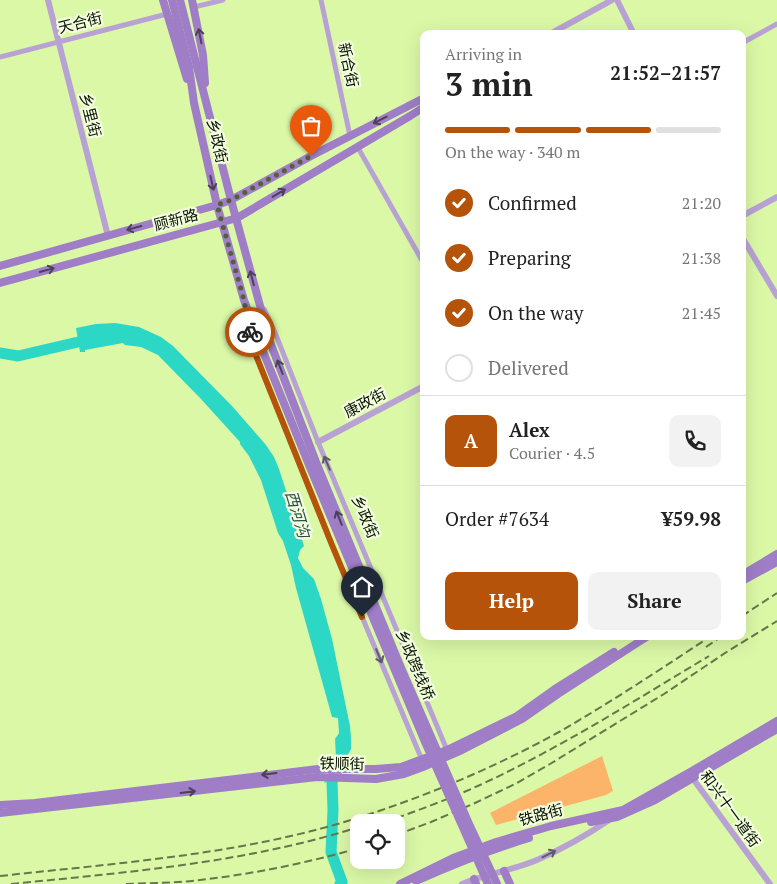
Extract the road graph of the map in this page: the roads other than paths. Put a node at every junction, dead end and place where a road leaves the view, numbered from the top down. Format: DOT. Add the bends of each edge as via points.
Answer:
graph roads {
  1 [pos="48,0"];
  2 [pos="163,0"];
  3 [pos="172,0"];
  4 [pos="180,0"];
  5 [pos="223,0"];
  6 [pos="321,0"];
  7 [pos="612,0"];
  8 [pos="617,0"];
  9 [pos="193,4"];
  10 [pos="166,14"];
  11 [pos="777,24"];
  12 [pos="557,30"];
  13 [pos="632,30"];
  14 [pos="58,41"];
  15 [pos="746,41"];
  16 [pos="0,56"];
  17 [pos="193,66"];
  18 [pos="420,100"];
  19 [pos="194,102"];
  20 [pos="206,102"];
  21 [pos="420,110"];
  22 [pos="350,136"];
  23 [pos="357,146"];
  24 [pos="777,197"];
  25 [pos="231,200"];
  26 [pos="217,205"];
  27 [pos="746,214"];
  28 [pos="237,218"];
  29 [pos="222,222"];
  30 [pos="108,236"];
  31 [pos="746,244"];
  32 [pos="420,257"];
  33 [pos="0,266"];
  34 [pos="0,283"];
  35 [pos="257,296"];
  36 [pos="777,296"];
  37 [pos="244,300"];
  38 [pos="270,342"];
  39 [pos="420,388"];
  40 [pos="318,442"];
  41 [pos="777,554"];
  42 [pos="777,562"];
  43 [pos="746,572"];
  44 [pos="746,579"];
  45 [pos="633,640"];
  46 [pos="642,640"];
  47 [pos="777,721"];
  48 [pos="777,729"];
  49 [pos="447,750"];
  50 [pos="422,760"];
  51 [pos="690,776"];
  52 [pos="0,805"];
  53 [pos="623,810"];
  54 [pos="0,813"];
  55 [pos="612,818"];
  56 [pos="504,871"];
  57 [pos="475,882"];
  58 [pos="400,884"];
  59 [pos="410,884"];
  60 [pos="462,884"];
  61 [pos="488,884"];
  62 [pos="497,884"];
  63 [pos="510,884"];
  64 [pos="770,884"];
  1 -- 14 [label="street, 乡里街"];
  2 -- 10 [label="main road, 乡政街"];
  3 -- 17 [label="main road"];
  4 -- 17 [label="main road"];
  5 -- 9 [label="street"];
  6 -- 22 [label="street, 新合街"];
  7 -- 12 [label="street"];
  8 -- 13 [label="street"];
  20 -- 9 [label="main road, 乡政街, one-way" via="203,55"];
  10 -- 14 [label="street, 天合街"];
  10 -- 19 [label="main road, 乡政街"];
  11 -- 15 [label="street"];
  14 -- 16 [label="street, 天合街"];
  14 -- 30 [label="street, 乡里街"];
  17 -- 19 [label="main road, 乡政街"];
  17 -- 20 [label="main road, 乡政街"];
  18 -- 22 [label="main road, 顾新路, one-way"];
  19 -- 26 [label="main road, 乡政街, one-way"];
  20 -- 25 [label="main road, 乡政街"];
  21 -- 23 [label="main road, 顾新路"];
  22 -- 25 [label="main road, 顾新路"];
  28 -- 23 [label="main road, 顾新路, one-way"];
  23 -- 32 [label="street"];
  24 -- 27 [label="street"];
  25 -- 26 [label="main road, 顾新路"];
  25 -- 28 [label="main road, 乡政街"];
  26 -- 29 [label="main road, 乡政街"];
  26 -- 30 [label="main road, 顾新路, one-way"];
  28 -- 29 [label="main road, 顾新路"];
  35 -- 28 [label="main road, 乡政街, one-way"];
  34 -- 29 [label="main road, 顾新路, one-way"];
  29 -- 37 [label="main road, 乡政街"];
  30 -- 33 [label="main road, 顾新路"];
  31 -- 36 [label="street"];
  35 -- 38 [label="main road, 乡政街"];
  35 -- 40 [label="street, 乡政街"];
  37 -- 50 [label="street, 乡政街, one-way" via="253,348"];
  37 -- 61 [label="main road, 乡政街, bridge" via="309,465"];
  62 -- 38 [label="main road, 乡政跨线桥, one-way, bridge" via="395,652"];
  39 -- 40 [label="street, 康政街"];
  49 -- 40 [label="street, 乡政街, one-way"];
  41 -- 43 [label="main road"];
  42 -- 44 [label="main road"];
  45 -- 49 [label="main road, 铁顺街" via="517,716"];
  54 -- 46 [label="main road, 铁顺街, one-way" via="317,777 376,779 404,774 462,750 522,719"];
  47 -- 51 [label="main road"];
  48 -- 51 [label="main road"];
  49 -- 50 [label="main road, 铁顺街"];
  50 -- 52 [label="main road, 铁顺街, one-way" via="401,767 318,768"];
  51 -- 53 [label="main road, 铁路街"];
  51 -- 55 [label="main road, 铁路街" via="655,800"];
  51 -- 64 [label="street, 和兴十一道街"];
  53 -- 55 [label="street"];
  53 -- 58 [label="main road, 铁路街" via="496,842 453,858"];
  56 -- 55 [label="street, one-way" via="537,860"];
  55 -- 59 [label="main road, 铁路街" via="552,830 456,863"];
  56 -- 57 [label="street"];
  56 -- 63 [label="main road"];
  57 -- 60 [label="street"];
}
